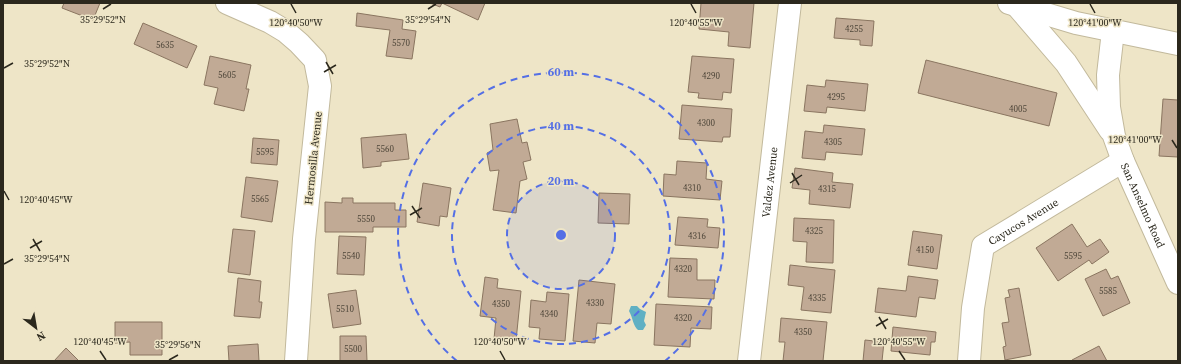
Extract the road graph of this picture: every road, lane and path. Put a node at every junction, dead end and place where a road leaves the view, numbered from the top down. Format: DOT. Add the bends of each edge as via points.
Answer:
graph roads {
  1 [pos="227,3"];
  2 [pos="790,3"];
  3 [pos="1013,4"];
  4 [pos="1113,31"];
  5 [pos="1178,44"];
  6 [pos="1114,136"];
  7 [pos="1123,161"];
  8 [pos="1178,283"];
  9 [pos="296,361"];
  10 [pos="749,361"];
  11 [pos="969,361"];
  1 -- 9 [label="street, Hermosilla Avenue" via="270,22 299,43 315,60 320,86 304,239"];
  2 -- 10 [label="street, Valdez Avenue"];
  3 -- 4 [label="street"];
  3 -- 6 [label="street" via="1066,63"];
  4 -- 5 [label="street"];
  4 -- 6 [label="street, San Anselmo Road" via="1108,75 1109,107"];
  6 -- 7 [label="street, San Anselmo Road"];
  7 -- 8 [label="street, San Anselmo Road"];
  7 -- 11 [label="street, Cayucos Avenue" via="983,246 973,308"];
}
